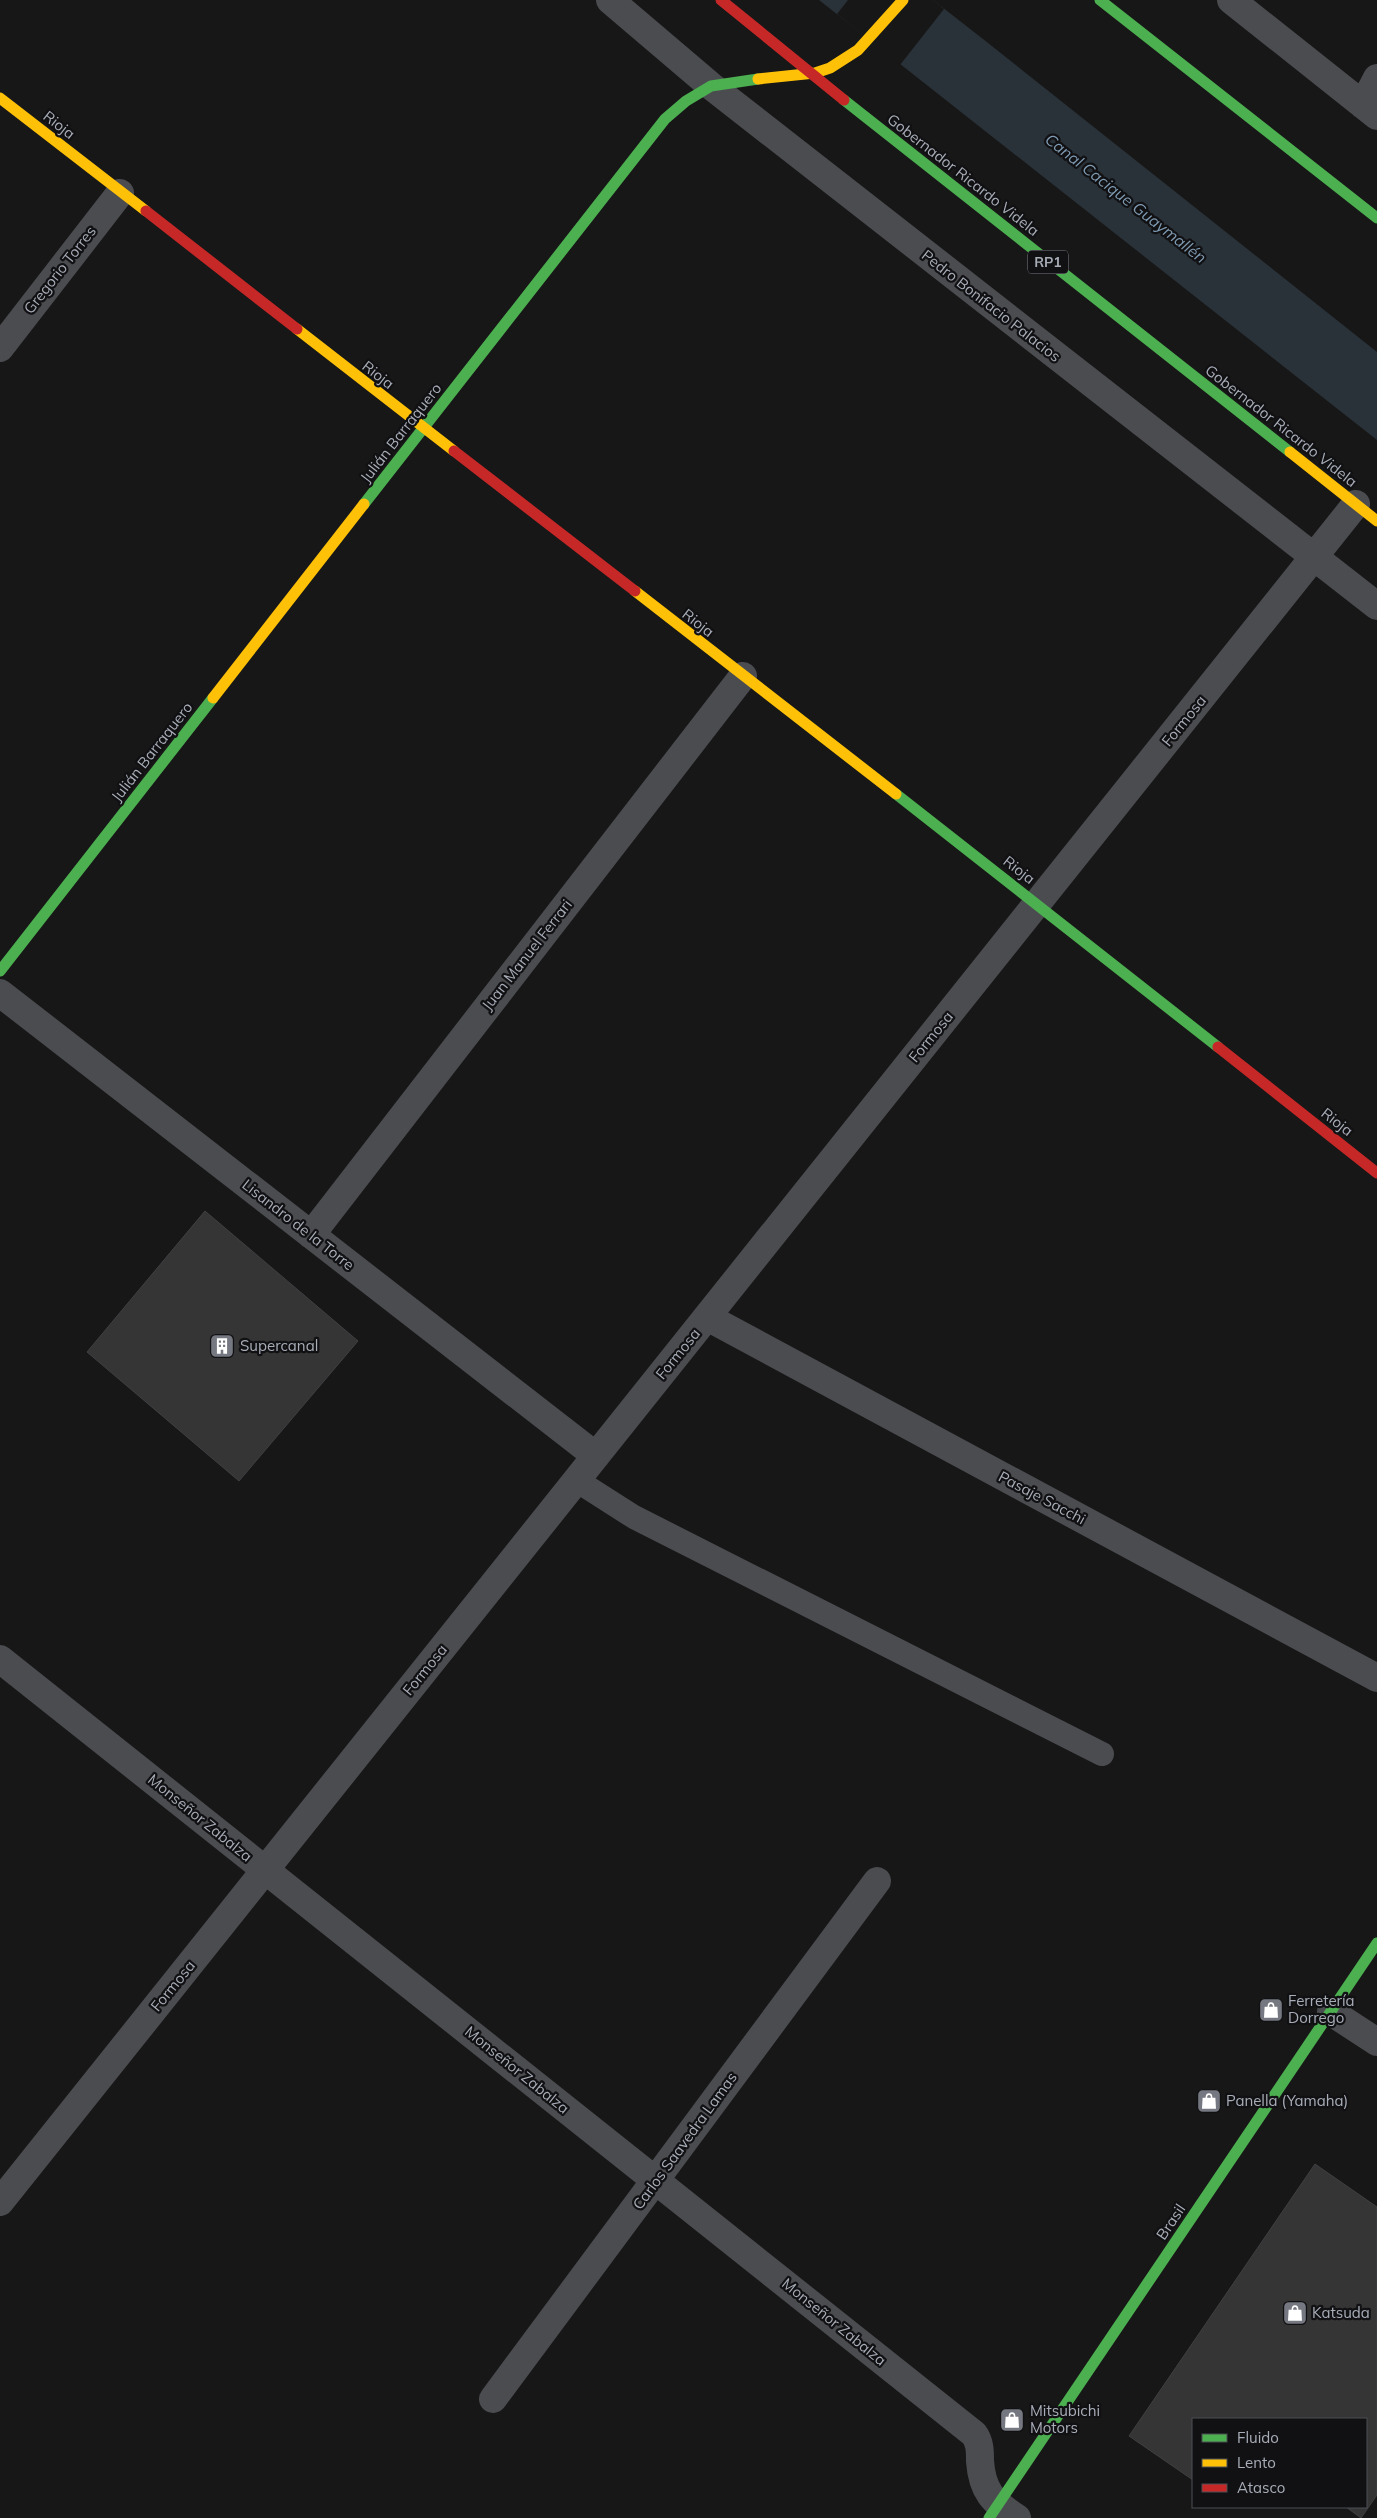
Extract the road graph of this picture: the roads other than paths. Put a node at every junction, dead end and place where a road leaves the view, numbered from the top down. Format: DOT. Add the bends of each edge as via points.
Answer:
graph roads {
  1 [pos="610,0"];
  2 [pos="721,0"];
  3 [pos="903,0"];
  4 [pos="1100,0"];
  5 [pos="1231,0"];
  6 [pos="812,75"];
  7 [pos="1377,78"];
  8 [pos="710,86"];
  9 [pos="0,98"];
  10 [pos="1370,110"];
  11 [pos="120,192"];
  12 [pos="1377,218"];
  13 [pos="0,348"];
  14 [pos="423,429"];
  15 [pos="1356,504"];
  16 [pos="1377,521"];
  17 [pos="1314,558"];
  18 [pos="1377,606"];
  19 [pos="743,676"];
  20 [pos="1038,904"];
  21 [pos="0,972"];
  22 [pos="0,993"];
  23 [pos="1377,1173"];
  24 [pos="311,1235"];
  25 [pos="707,1317"];
  26 [pos="596,1456"];
  27 [pos="576,1480"];
  28 [pos="0,1659"];
  29 [pos="1377,1678"];
  30 [pos="1102,1754"];
  31 [pos="266,1870"];
  32 [pos="877,1881"];
  33 [pos="1377,1943"];
  34 [pos="1331,2012"];
  35 [pos="1377,2042"];
  36 [pos="656,2181"];
  37 [pos="0,2202"];
  38 [pos="493,2399"];
  39 [pos="1001,2514"];
  1 -- 8 [label="street, Pedro Bonifacio Palacios"];
  2 -- 6 [label="main road, Gobernador Ricardo Videla / RP1"];
  3 -- 6 [label="main road, Julián Barraquero" via="870,41 849,58"];
  4 -- 12 [label="main road"];
  5 -- 10 [label="street"];
  6 -- 8 [label="main road, Julián Barraquero" via="800,73"];
  6 -- 15 [label="main road, Gobernador Ricardo Videla / RP1"];
  7 -- 10 [label="street"];
  8 -- 14 [label="main road, Julián Barraquero" via="665,119"];
  8 -- 17 [label="street, Pedro Bonifacio Palacios"];
  9 -- 11 [label="main road, Rioja"];
  11 -- 13 [label="street, Gregorio Torres"];
  11 -- 14 [label="main road, Rioja"];
  14 -- 19 [label="main road, Rioja"];
  14 -- 21 [label="main road, Julián Barraquero"];
  15 -- 16 [label="main road, Gobernador Ricardo Videla / RP1"];
  15 -- 17 [label="street, Formosa"];
  17 -- 18 [label="street, Pedro Bonifacio Palacios"];
  17 -- 20 [label="street, Formosa"];
  19 -- 20 [label="main road, Rioja"];
  19 -- 24 [label="street, Juan Manuel Ferrari"];
  20 -- 23 [label="main road, Rioja"];
  20 -- 25 [label="street, Formosa"];
  22 -- 24 [label="street, Lisandro de la Torre"];
  24 -- 26 [label="street, Lisandro de la Torre"];
  25 -- 26 [label="street, Formosa"];
  25 -- 29 [label="street, Pasaje Sacchi"];
  26 -- 27 [label="street, Formosa"];
  27 -- 30 [label="lane" via="634,1517"];
  27 -- 31 [label="street, Formosa"];
  28 -- 31 [label="street, Monseñor Zabalza"];
  31 -- 36 [label="street, Monseñor Zabalza"];
  31 -- 37 [label="street, Formosa"];
  32 -- 36 [label="street, Carlos Saavedra Lamas"];
  33 -- 34 [label="main road, Brasil"];
  34 -- 35 [label="street"];
  34 -- 39 [label="main road, Brasil"];
  36 -- 38 [label="street, Carlos Saavedra Lamas"];
  36 -- 39 [label="street, Monseñor Zabalza" via="974,2434 979,2444 983,2481"];
}
